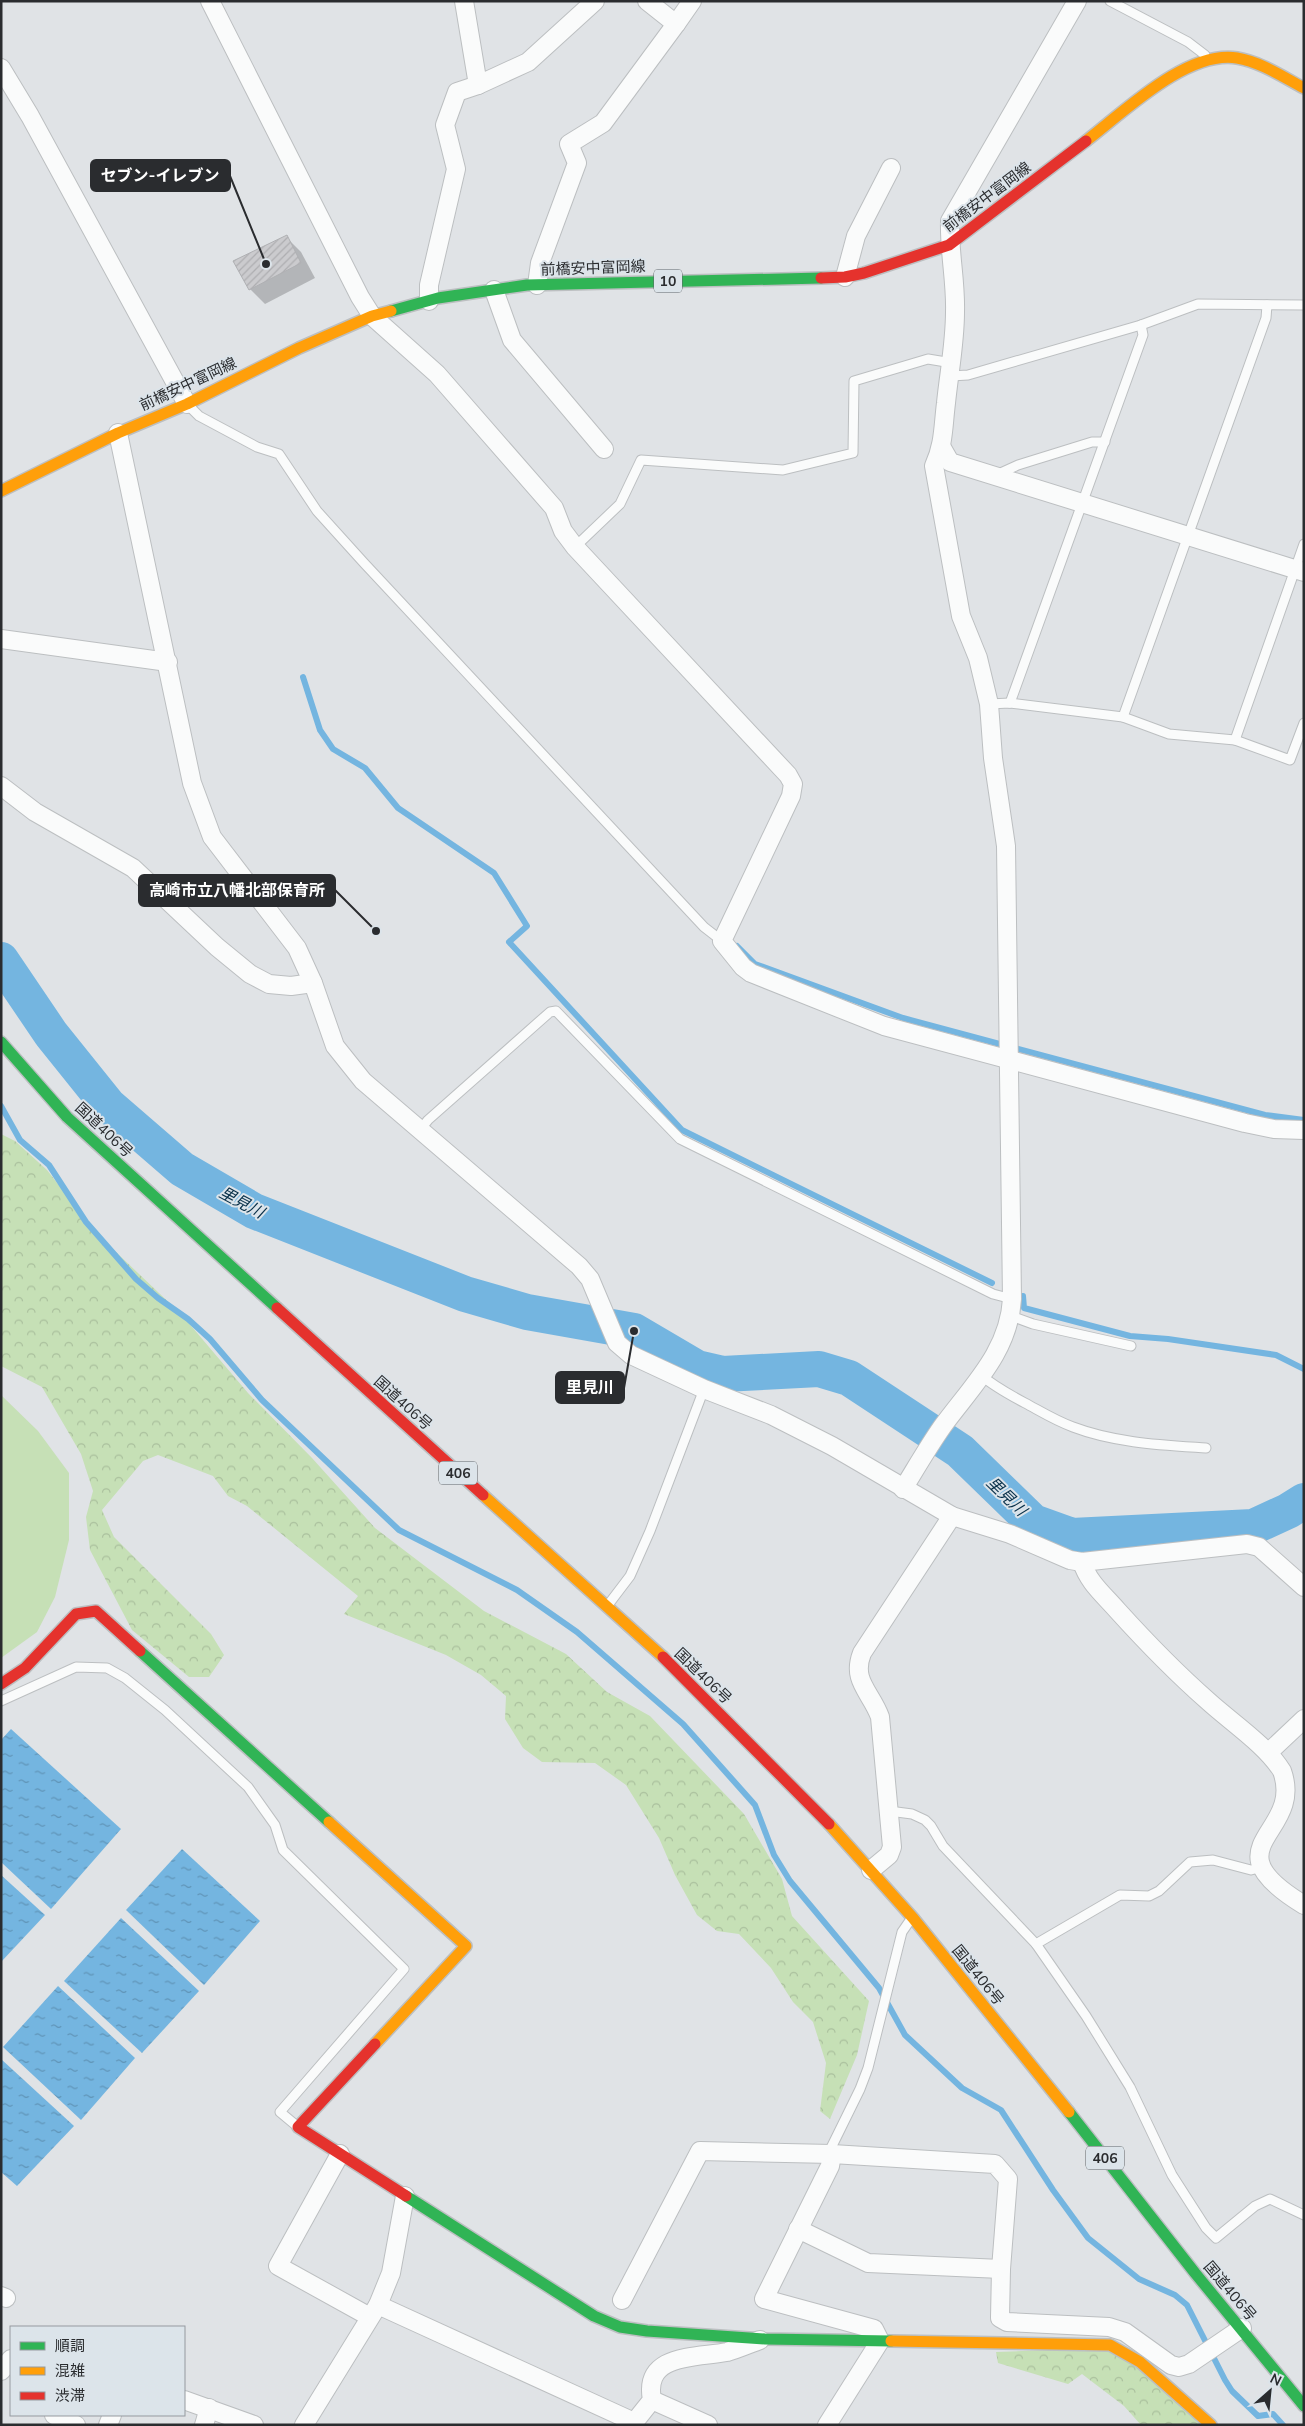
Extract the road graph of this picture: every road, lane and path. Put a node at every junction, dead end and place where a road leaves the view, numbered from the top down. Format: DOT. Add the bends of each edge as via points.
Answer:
graph roads {
  1 [pos="210,1"];
  2 [pos="464,1"];
  3 [pos="595,1"];
  4 [pos="647,1"];
  5 [pos="692,1"];
  6 [pos="1077,1"];
  7 [pos="1110,1"];
  8 [pos="676,24"];
  9 [pos="1207,57"];
  10 [pos="1,68"];
  11 [pos="478,85"];
  12 [pos="1304,88"];
  13 [pos="891,168"];
  14 [pos="949,245"];
  15 [pos="846,276"];
  16 [pos="536,285"];
  17 [pos="494,290"];
  18 [pos="429,301"];
  19 [pos="1304,305"];
  20 [pos="1267,306"];
  21 [pos="372,316"];
  22 [pos="1141,325"];
  23 [pos="952,369"];
  24 [pos="187,404"];
  25 [pos="118,433"];
  26 [pos="1105,442"];
  27 [pos="942,448"];
  28 [pos="604,449"];
  29 [pos="996,476"];
  30 [pos="1,491"];
  31 [pos="1082,503"];
  32 [pos="1188,536"];
  33 [pos="1304,544"];
  34 [pos="575,547"];
  35 [pos="1300,570"];
  36 [pos="1,639"];
  37 [pos="168,662"];
  38 [pos="1010,703"];
  39 [pos="989,704"];
  40 [pos="1123,717"];
  41 [pos="1304,723"];
  42 [pos="1235,740"];
  43 [pos="1,786"];
  44 [pos="722,941"];
  45 [pos="313,983"];
  46 [pos="1,1042"];
  47 [pos="1011,1061"];
  48 [pos="420,1130"];
  49 [pos="1304,1130"];
  50 [pos="1012,1299"];
  51 [pos="1011,1316"];
  52 [pos="1131,1346"];
  53 [pos="982,1376"];
  54 [pos="704,1389"];
  55 [pos="1206,1448"];
  56 [pos="903,1489"];
  57 [pos="952,1516"];
  58 [pos="1082,1562"];
  59 [pos="1304,1587"];
  60 [pos="607,1606"];
  61 [pos="1,1684"];
  62 [pos="1,1701"];
  63 [pos="1304,1719"];
  64 [pos="1269,1752"];
  65 [pos="889,1811"];
  66 [pos="1264,1867"];
  67 [pos="871,1870"];
  68 [pos="1304,1905"];
  69 [pos="913,1918"];
  70 [pos="1036,1944"];
  71 [pos="298,2127"];
  72 [pos="340,2154"];
  73 [pos="832,2154"];
  74 [pos="405,2196"];
  75 [pos="1304,2215"];
  76 [pos="798,2229"];
  77 [pos="1001,2269"];
  78 [pos="622,2300"];
  79 [pos="374,2311"];
  80 [pos="1242,2328"];
  81 [pos="765,2339"];
  82 [pos="880,2341"];
  83 [pos="10,2361"];
  84 [pos="1,2371"];
  85 [pos="1,2381"];
  86 [pos="1,2386"];
  87 [pos="652,2400"];
  88 [pos="185,2401"];
  89 [pos="1304,2406"];
  90 [pos="56,2416"];
  91 [pos="207,2417"];
  92 [pos="633,2424"];
  93 [pos="76,2425"];
  94 [pos="254,2425"];
  95 [pos="304,2425"];
  96 [pos="708,2425"];
  97 [pos="827,2425"];
  98 [pos="1210,2425"];
  1 -- 21 [label="street"];
  2 -- 11 [label="street"];
  3 -- 11 [label="street" via="528,62"];
  4 -- 8 [label="street"];
  5 -- 8 [label="street"];
  6 -- 14 [label="street" via="950,221"];
  7 -- 9 [label="lane" via="1188,42"];
  8 -- 16 [label="street" via="603,123 568,144 577,163 540,263"];
  9 -- 12 [label="main road, 前橋安中富岡線 / 10" via="1231,56 1252,62"];
  9 -- 14 [label="main road, 前橋安中富岡線 / 10" via="1173,75"];
  10 -- 24 [label="street"];
  11 -- 18 [label="street" via="457,92 445,125 456,169 429,285"];
  13 -- 15 [label="street" via="856,236"];
  14 -- 15 [label="main road, 前橋安中富岡線 / 10"];
  14 -- 23 [label="street" via="954,282"];
  15 -- 16 [label="main road, 前橋安中富岡線 / 10"];
  16 -- 17 [label="main road, 前橋安中富岡線 / 10"];
  17 -- 18 [label="main road, 前橋安中富岡線 / 10"];
  17 -- 28 [label="street" via="512,340"];
  18 -- 21 [label="main road, 前橋安中富岡線 / 10"];
  19 -- 20 [label="lane"];
  20 -- 22 [label="lane" via="1198,304"];
  20 -- 32 [label="lane" via="1266,318"];
  21 -- 24 [label="main road, 前橋安中富岡線 / 10"];
  21 -- 34 [label="street" via="437,374 470,411 554,508 563,531"];
  22 -- 23 [label="lane" via="968,375"];
  22 -- 26 [label="lane" via="1143,335"];
  23 -- 27 [label="street"];
  23 -- 34 [label="lane" via="928,359 854,382 853,453 783,470 641,460 620,504"];
  24 -- 25 [label="main road, 前橋安中富岡線 / 10"];
  24 -- 44 [label="lane" via="199,416 257,447 279,454 317,511 697,920"];
  25 -- 30 [label="main road, 前橋安中富岡線 / 10"];
  25 -- 37 [label="street"];
  26 -- 29 [label="lane" via="1092,442 1018,465"];
  26 -- 31 [label="lane"];
  27 -- 29 [label="street" via="950,462"];
  27 -- 39 [label="street" via="934,466 959,607 978,658"];
  29 -- 31 [label="street"];
  31 -- 32 [label="street"];
  31 -- 38 [label="lane"];
  32 -- 35 [label="street"];
  32 -- 40 [label="lane"];
  33 -- 35 [label="lane"];
  34 -- 44 [label="street" via="793,784 791,796"];
  35 -- 42 [label="lane"];
  36 -- 37 [label="street"];
  37 -- 45 [label="street" via="192,782 212,837 297,948"];
  38 -- 39 [label="lane"];
  38 -- 40 [label="lane"];
  39 -- 47 [label="street" via="1006,846"];
  40 -- 42 [label="lane" via="1169,734"];
  41 -- 42 [label="lane" via="1290,760"];
  43 -- 45 [label="street" via="59,827 133,868 250,974 269,984"];
  44 -- 47 [label="street" via="751,973 884,1026"];
  45 -- 48 [label="street" via="335,1046 363,1081"];
  46 -- 60 [label="main road, 国道406号 / 406" via="80,1130"];
  47 -- 49 [label="street" via="1245,1123 1274,1129"];
  47 -- 50 [label="street"];
  48 -- 50 [label="lane" via="550,1012 556,1011 680,1139 993,1294"];
  48 -- 54 [label="street" via="579,1266 590,1279 618,1343 632,1355"];
  50 -- 51 [label="street"];
  51 -- 52 [label="lane"];
  51 -- 53 [label="street" via="997,1353"];
  53 -- 55 [label="lane" via="994,1386 1081,1430 1157,1445"];
  53 -- 56 [label="street" via="942,1426"];
  54 -- 56 [label="street" via="771,1415 832,1446"];
  54 -- 60 [label="lane" via="630,1576"];
  56 -- 57 [label="street"];
  57 -- 58 [label="street"];
  57 -- 65 [label="street" via="856,1666 859,1679 880,1717"];
  58 -- 59 [label="street" via="1247,1544 1259,1547"];
  58 -- 64 [label="street" via="1092,1584 1171,1668"];
  60 -- 67 [label="main road, 国道406号 / 406" via="682,1675"];
  61 -- 71 [label="main road" via="25,1668 76,1614 96,1611 466,1946"];
  62 -- 71 [label="lane" via="76,1667 107,1668 125,1678 208,1748 248,1787 275,1825 283,1850 404,1969 280,2112"];
  63 -- 64 [label="street"];
  64 -- 66 [label="street" via="1282,1772 1291,1798 1284,1820 1263,1850"];
  65 -- 67 [label="street" via="890,1855"];
  65 -- 70 [label="lane" via="912,1814 932,1826 943,1846"];
  66 -- 68 [label="street" via="1269,1879"];
  66 -- 70 [label="lane" via="1251,1870 1213,1860 1190,1862 1159,1891 1149,1896 1120,1896"];
  67 -- 69 [label="main road, 国道406号 / 406"];
  69 -- 73 [label="lane" via="902,1932 868,2068 830,2148"];
  69 -- 80 [label="main road, 国道406号 / 406"];
  70 -- 75 [label="lane" via="1130,2087 1172,2175 1206,2228 1216,2238 1255,2206 1270,2200"];
  71 -- 72 [label="main road"];
  72 -- 74 [label="main road"];
  72 -- 79 [label="street" via="278,2266"];
  73 -- 76 [label="street" via="830,2166"];
  73 -- 77 [label="street" via="995,2164 1008,2179"];
  73 -- 78 [label="street" via="700,2151"];
  74 -- 79 [label="street" via="391,2273"];
  74 -- 81 [label="main road" via="594,2316 620,2327"];
  76 -- 77 [label="street" via="868,2262"];
  76 -- 82 [label="street" via="764,2300 874,2329"];
  77 -- 80 [label="street" via="1000,2318 1007,2322 1109,2327 1125,2332 1179,2367 1202,2356"];
  79 -- 92 [label="street"];
  79 -- 95 [label="street"];
  80 -- 89 [label="main road, 国道406号 / 406"];
  81 -- 82 [label="main road"];
  81 -- 87 [label="street" via="728,2351 685,2357 665,2364 649,2386"];
  82 -- 97 [label="street"];
  82 -- 98 [label="main road" via="1110,2345 1140,2362"];
  83 -- 84 [label="street"];
  85 -- 86 [label="street"];
  87 -- 92 [label="street"];
  87 -- 96 [label="street"];
  88 -- 91 [label="street"];
  90 -- 93 [label="street"];
  91 -- 94 [label="street"];
}
